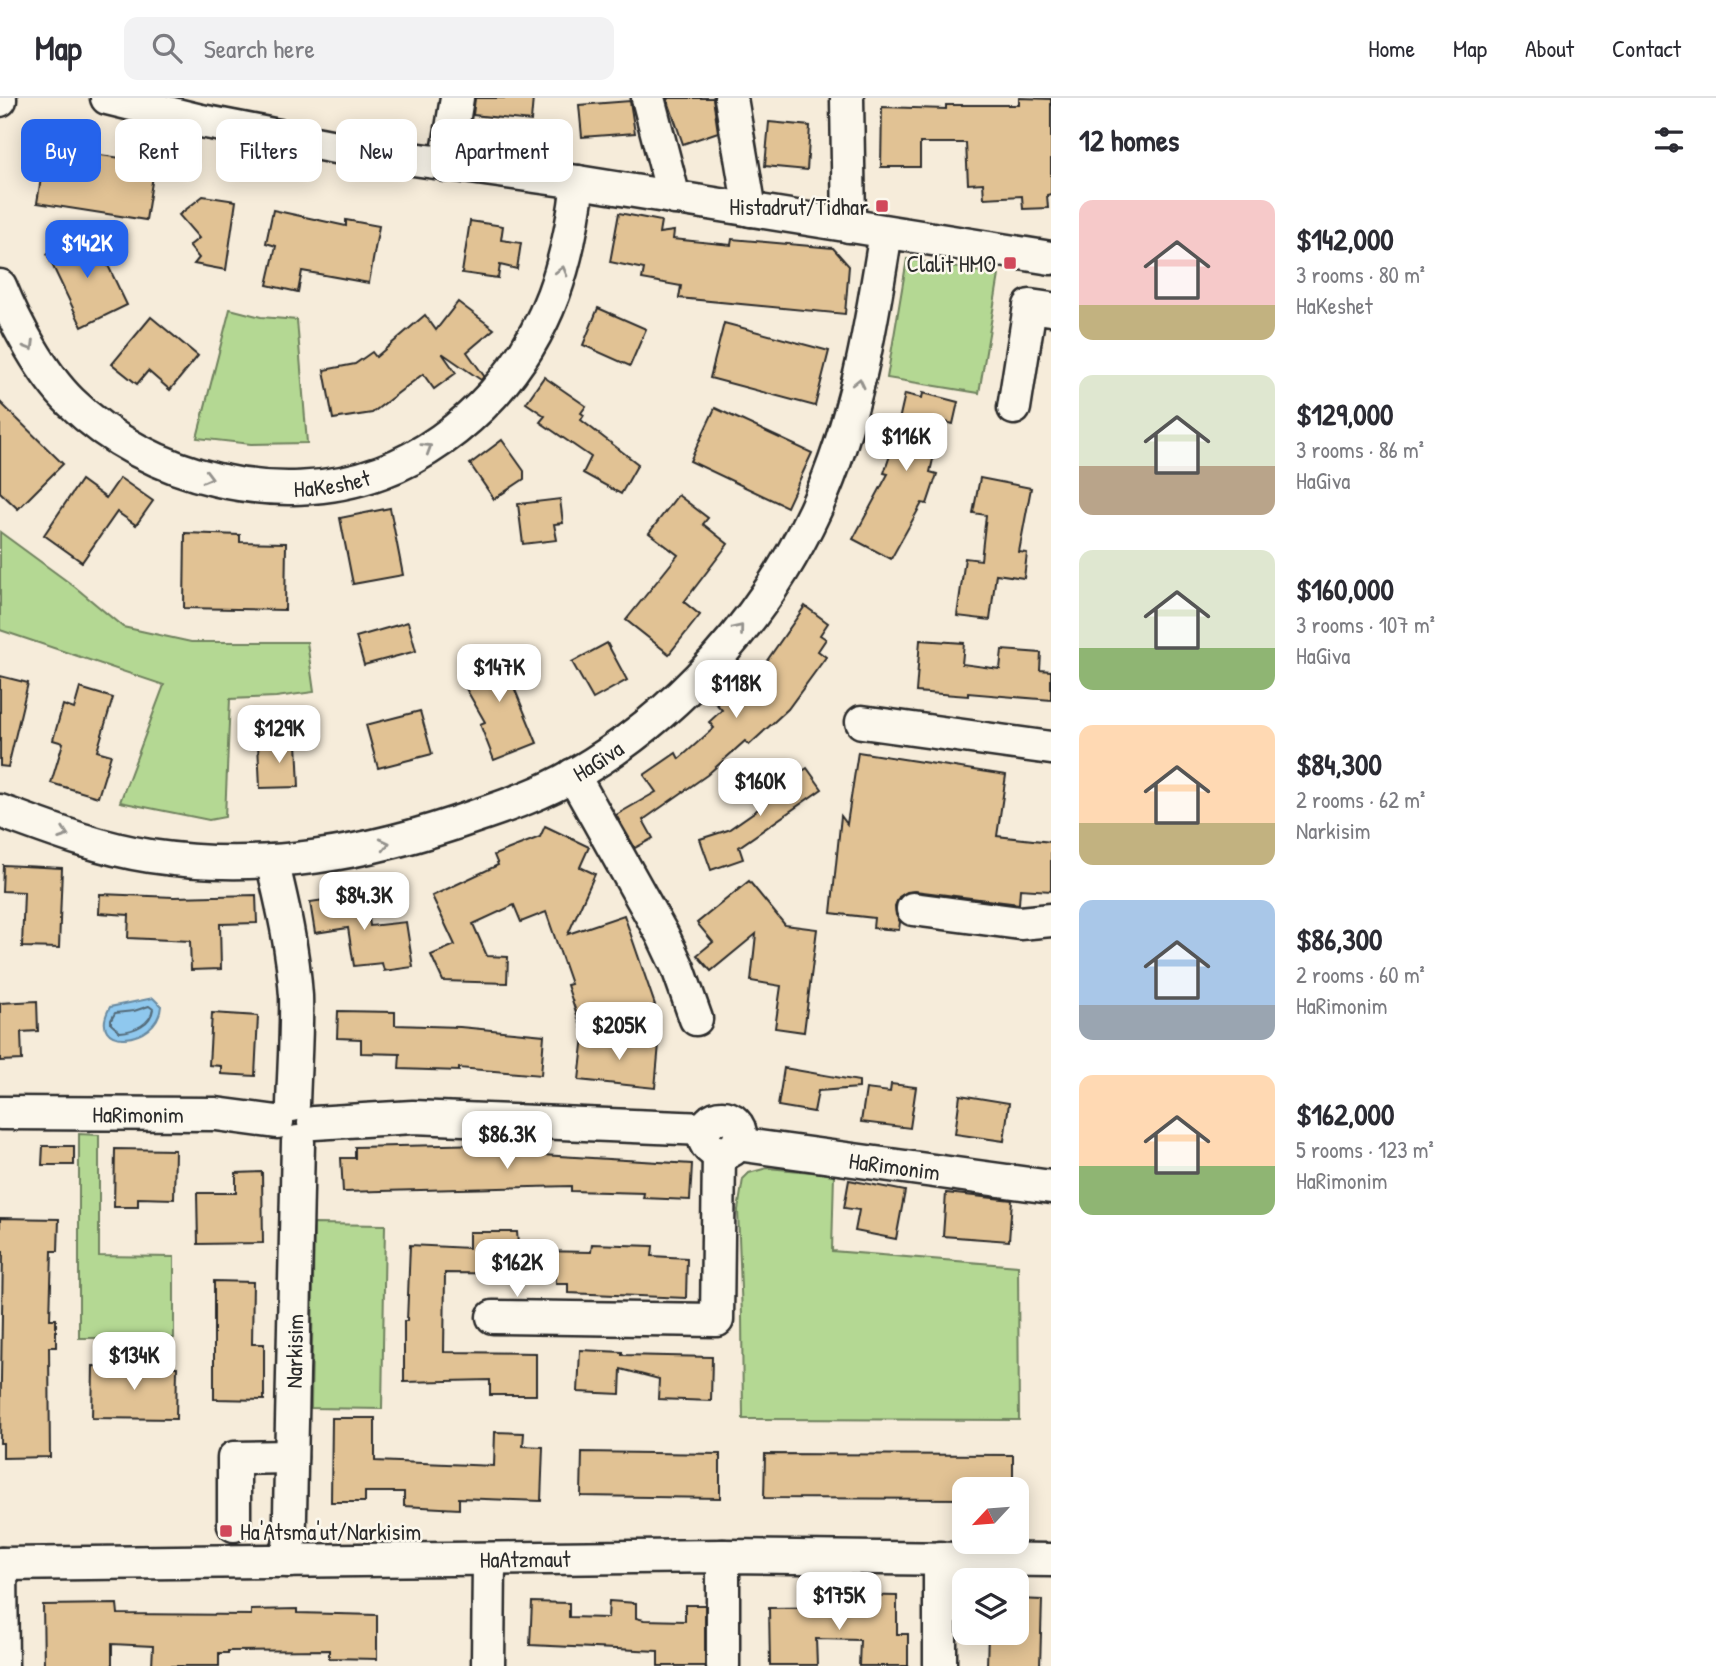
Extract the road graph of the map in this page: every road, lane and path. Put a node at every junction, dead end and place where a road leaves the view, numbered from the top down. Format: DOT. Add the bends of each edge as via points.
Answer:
graph roads {
  1 [pos="107,98"];
  2 [pos="457,98"];
  3 [pos="648,98"];
  4 [pos="731,98"];
  5 [pos="848,98"];
  6 [pos="208,110"];
  7 [pos="454,119"];
  8 [pos="431,163"];
  9 [pos="573,181"];
  10 [pos="578,182"];
  11 [pos="674,198"];
  12 [pos="750,210"];
  13 [pos="849,226"];
  14 [pos="886,232"];
  15 [pos="1051,258"];
  16 [pos="0,285"];
  17 [pos="1051,309"];
  18 [pos="1014,408"];
  19 [pos="862,722"];
  20 [pos="1051,748"];
  21 [pos="573,775"];
  22 [pos="0,811"];
  23 [pos="272,861"];
  24 [pos="913,909"];
  25 [pos="1051,920"];
  26 [pos="696,1019"];
  27 [pos="0,1112"];
  28 [pos="295,1123"];
  29 [pos="721,1142"];
  30 [pos="1051,1187"];
  31 [pos="493,1317"];
  32 [pos="291,1457"];
  33 [pos="234,1525"];
  34 [pos="723,1556"];
  35 [pos="940,1558"];
  36 [pos="489,1560"];
  37 [pos="1051,1560"];
  38 [pos="289,1562"];
  39 [pos="0,1564"];
  40 [pos="2,1666"];
  41 [pos="488,1666"];
  42 [pos="723,1666"];
  43 [pos="940,1666"];
  1 -- 6 [label="street"];
  2 -- 7 [label="street"];
  3 -- 11 [label="street"];
  4 -- 12 [label="street"];
  5 -- 13 [label="street"];
  6 -- 8 [label="street" via="356,151"];
  9 -- 10 [label="street"];
  10 -- 11 [label="street"];
  16 -- 10 [label="street, HaKeshet, one-way" via="13,318 70,402 148,456 236,484 290,488 340,482 381,472 424,451 457,428 493,393 521,357 559,282 573,231"];
  11 -- 12 [label="street"];
  12 -- 13 [label="street"];
  13 -- 14 [label="street"];
  14 -- 15 [label="street"];
  21 -- 14 [label="street, HaGiva, one-way" via="668,708 710,665 782,569 839,452 869,337"];
  17 -- 18 [label="street" via="1030,306"];
  19 -- 20 [label="street"];
  23 -- 21 [label="street, HaGiva, one-way" via="382,846 512,804"];
  21 -- 26 [label="street" via="663,936"];
  22 -- 23 [label="street, HaGiva, one-way" via="92,844 150,856"];
  23 -- 28 [label="street, Narkisim" via="294,973"];
  24 -- 25 [label="street" via="1020,923"];
  27 -- 28 [label="street, HaRimonim" via="216,1114"];
  28 -- 29 [label="street, HaRimonim" via="413,1117"];
  28 -- 32 [label="street, Narkisim"];
  29 -- 30 [label="street, HaRimonim"];
  29 -- 31 [label="street" via="717,1321"];
  32 -- 33 [label="street" via="234,1458"];
  32 -- 38 [label="street, Narkisim"];
  34 -- 35 [label="street, HaAtzmaut"];
  34 -- 36 [label="street, HaAtzmaut"];
  34 -- 42 [label="street"];
  35 -- 37 [label="street, HaAtzmaut"];
  35 -- 43 [label="street"];
  36 -- 38 [label="street, HaAtzmaut"];
  36 -- 41 [label="street"];
  38 -- 39 [label="street, HaAtzmaut"];
  39 -- 40 [label="street"];
}
